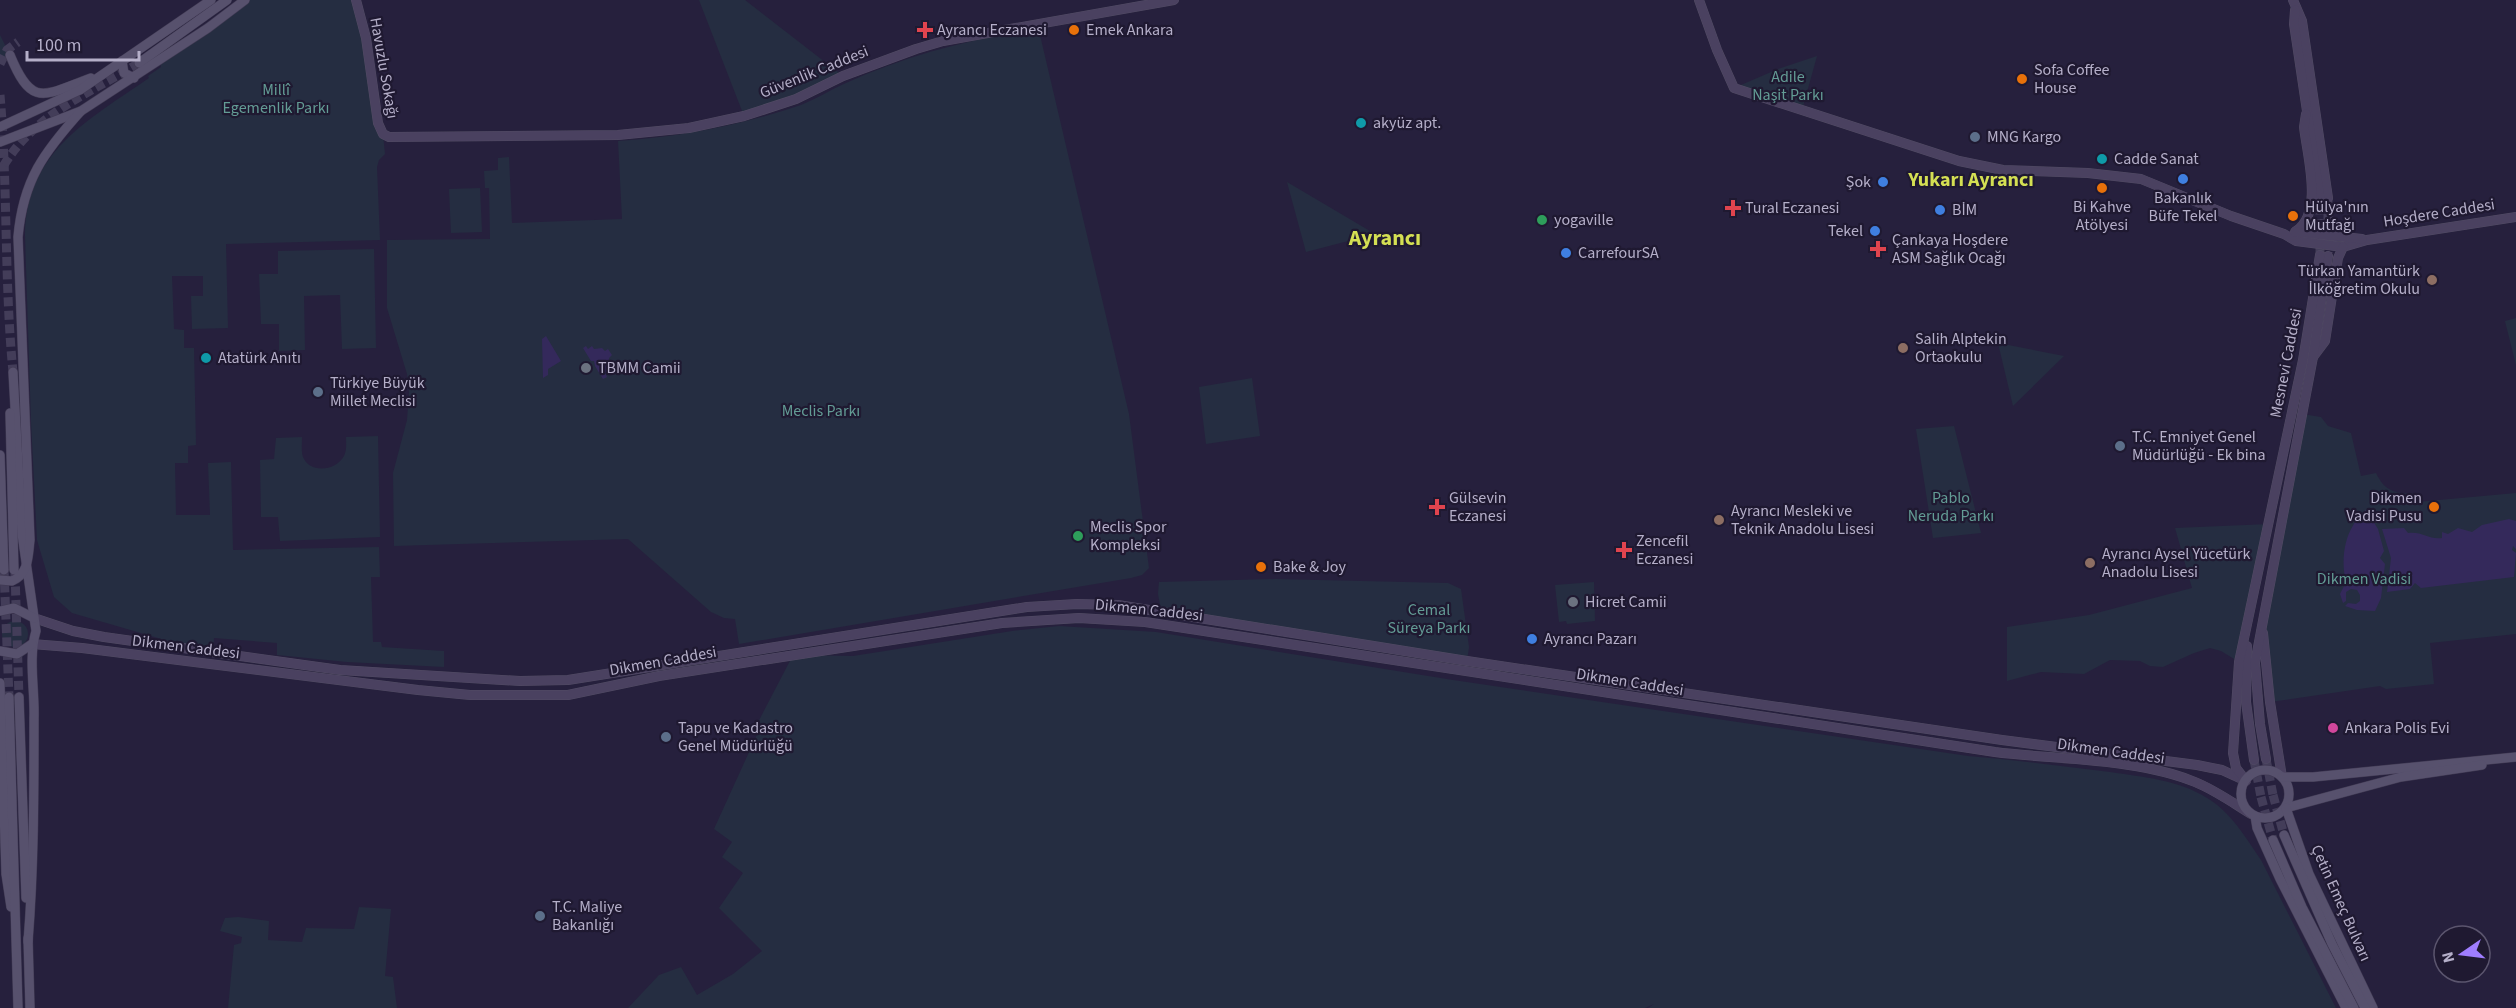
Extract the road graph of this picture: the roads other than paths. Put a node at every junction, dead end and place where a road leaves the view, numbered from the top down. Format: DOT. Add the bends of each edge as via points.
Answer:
graph roads {
  1 [pos="211,0"];
  2 [pos="227,0"];
  3 [pos="245,0"];
  4 [pos="356,0"];
  5 [pos="1174,0"];
  6 [pos="1699,0"];
  7 [pos="2294,4"];
  8 [pos="10,55"];
  9 [pos="122,61"];
  10 [pos="139,63"];
  11 [pos="104,74"];
  12 [pos="134,78"];
  13 [pos="2307,105"];
  14 [pos="81,111"];
  15 [pos="0,128"];
  16 [pos="389,137"];
  17 [pos="0,142"];
  18 [pos="2516,217"];
  19 [pos="2296,231"];
  20 [pos="2284,234"];
  21 [pos="2367,240"];
  22 [pos="2343,247"];
  23 [pos="2329,256"];
  24 [pos="0,455"];
  25 [pos="28,563"];
  26 [pos="0,580"];
  27 [pos="1148,610"];
  28 [pos="0,611"];
  29 [pos="2249,616"];
  30 [pos="34,618"];
  31 [pos="2262,619"];
  32 [pos="1145,622"];
  33 [pos="32,644"];
  34 [pos="0,651"];
  35 [pos="567,680"];
  36 [pos="553,681"];
  37 [pos="0,684"];
  38 [pos="568,695"];
  39 [pos="553,696"];
  40 [pos="9,697"];
  41 [pos="19,697"];
  42 [pos="1991,738"];
  43 [pos="2002,740"];
  44 [pos="1988,750"];
  45 [pos="2000,752"];
  46 [pos="2513,757"];
  47 [pos="2266,759"];
  48 [pos="2254,760"];
  49 [pos="2467,765"];
  50 [pos="2282,777"];
  51 [pos="2246,781"];
  52 [pos="2286,808"];
  53 [pos="2253,815"];
  54 [pos="2284,835"];
  55 [pos="2273,840"];
  56 [pos="17,942"];
  57 [pos="28,942"];
  58 [pos="18,1008"];
  59 [pos="30,1008"];
  60 [pos="2346,1008"];
  61 [pos="2354,1008"];
  62 [pos="2365,1008"];
  63 [pos="2373,1008"];
  1 -- 9 [label="main road"];
  2 -- 10 [label="main road"];
  3 -- 12 [label="main road"];
  4 -- 16 [label="main road, Havuzlu Sokağı" via="366,38 378,123"];
  5 -- 16 [label="main road, Güvenlik Caddesi" via="943,41 843,76 804,96 744,116 688,128 652,134"];
  6 -- 20 [label="main road" via="1734,87 1959,161 2003,171 2142,179"];
  7 -- 13 [label="main road"];
  7 -- 13 [label="main road" via="2302,21 2324,198"];
  8 -- 11 [label="main road" via="25,86 38,93"];
  9 -- 11 [label="main road"];
  9 -- 12 [label="main road" via="124,73"];
  11 -- 15 [label="main road" via="67,98"];
  12 -- 14 [label="main road"];
  13 -- 19 [label="main road" via="2304,127 2311,208 2307,223"];
  14 -- 17 [label="main road"];
  14 -- 25 [label="main road" via="33,172 20,218"];
  18 -- 21 [label="main road, Hoşdere Caddesi"];
  19 -- 20 [label="main road"];
  19 -- 21 [label="main road"];
  20 -- 22 [label="main road" via="2296,241"];
  21 -- 22 [label="main road"];
  22 -- 23 [label="main road"];
  23 -- 29 [label="main road, Mesnevi Caddesi" via="2312,314"];
  23 -- 31 [label="main road, Mesnevi Caddesi"];
  24 -- 25 [label="main road" via="9,570 11,373 22,534"];
  25 -- 26 [label="main road" via="16,579"];
  25 -- 30 [label="main road"];
  27 -- 32 [label="main road"];
  27 -- 35 [label="main road, Dikmen Caddesi" via="1118,605 1027,607"];
  27 -- 42 [label="main road, Dikmen Caddesi"];
  28 -- 30 [label="main road" via="14,608"];
  29 -- 48 [label="main road, Mesnevi Caddesi" via="2246,702"];
  29 -- 51 [label="main road, Mesnevi Caddesi" via="2239,662 2233,753 2236,768"];
  30 -- 33 [label="main road"];
  30 -- 36 [label="main road, Dikmen Caddesi" via="104,637 300,666"];
  31 -- 47 [label="main road, Mesnevi Caddesi" via="2255,663"];
  31 -- 50 [label="main road, Mesnevi Caddesi"];
  32 -- 38 [label="main road, Dikmen Caddesi" via="1079,618 1002,623 659,676"];
  32 -- 44 [label="main road, Dikmen Caddesi"];
  33 -- 34 [label="main road" via="17,654"];
  33 -- 39 [label="main road, Dikmen Caddesi" via="418,690"];
  33 -- 57 [label="main road" via="34,868"];
  35 -- 36 [label="main road, Dikmen Caddesi"];
  35 -- 38 [label="main road"];
  36 -- 39 [label="main road"];
  37 -- 56 [label="main road" via="6,874"];
  38 -- 39 [label="main road, Dikmen Caddesi"];
  40 -- 56 [label="main road"];
  41 -- 57 [label="main road"];
  42 -- 43 [label="main road, Dikmen Caddesi"];
  42 -- 44 [label="main road"];
  43 -- 45 [label="main road"];
  43 -- 51 [label="main road, Dikmen Caddesi" via="2197,765 2222,770"];
  44 -- 45 [label="main road, Dikmen Caddesi"];
  45 -- 53 [label="main road, Dikmen Caddesi" via="2069,758 2176,776 2196,782"];
  46 -- 49 [label="main road"];
  49 -- 50 [label="main road"];
  49 -- 52 [label="main road" via="2401,777"];
  50 -- 51 [label="main road" via="2262,771"];
  50 -- 52 [label="main road" via="2289,791"];
  51 -- 53 [label="main road" via="2243,802"];
  52 -- 53 [label="main road" via="2268,819"];
  52 -- 63 [label="main road, Çetin Emeç Bulvarı" via="2309,874"];
  53 -- 60 [label="main road" via="2280,879"];
  54 -- 62 [label="main road, Çetin Emeç Bulvarı"];
  55 -- 61 [label="main road, Çetin Emeç Bulvarı"];
  56 -- 58 [label="main road"];
  57 -- 59 [label="main road"];
}
